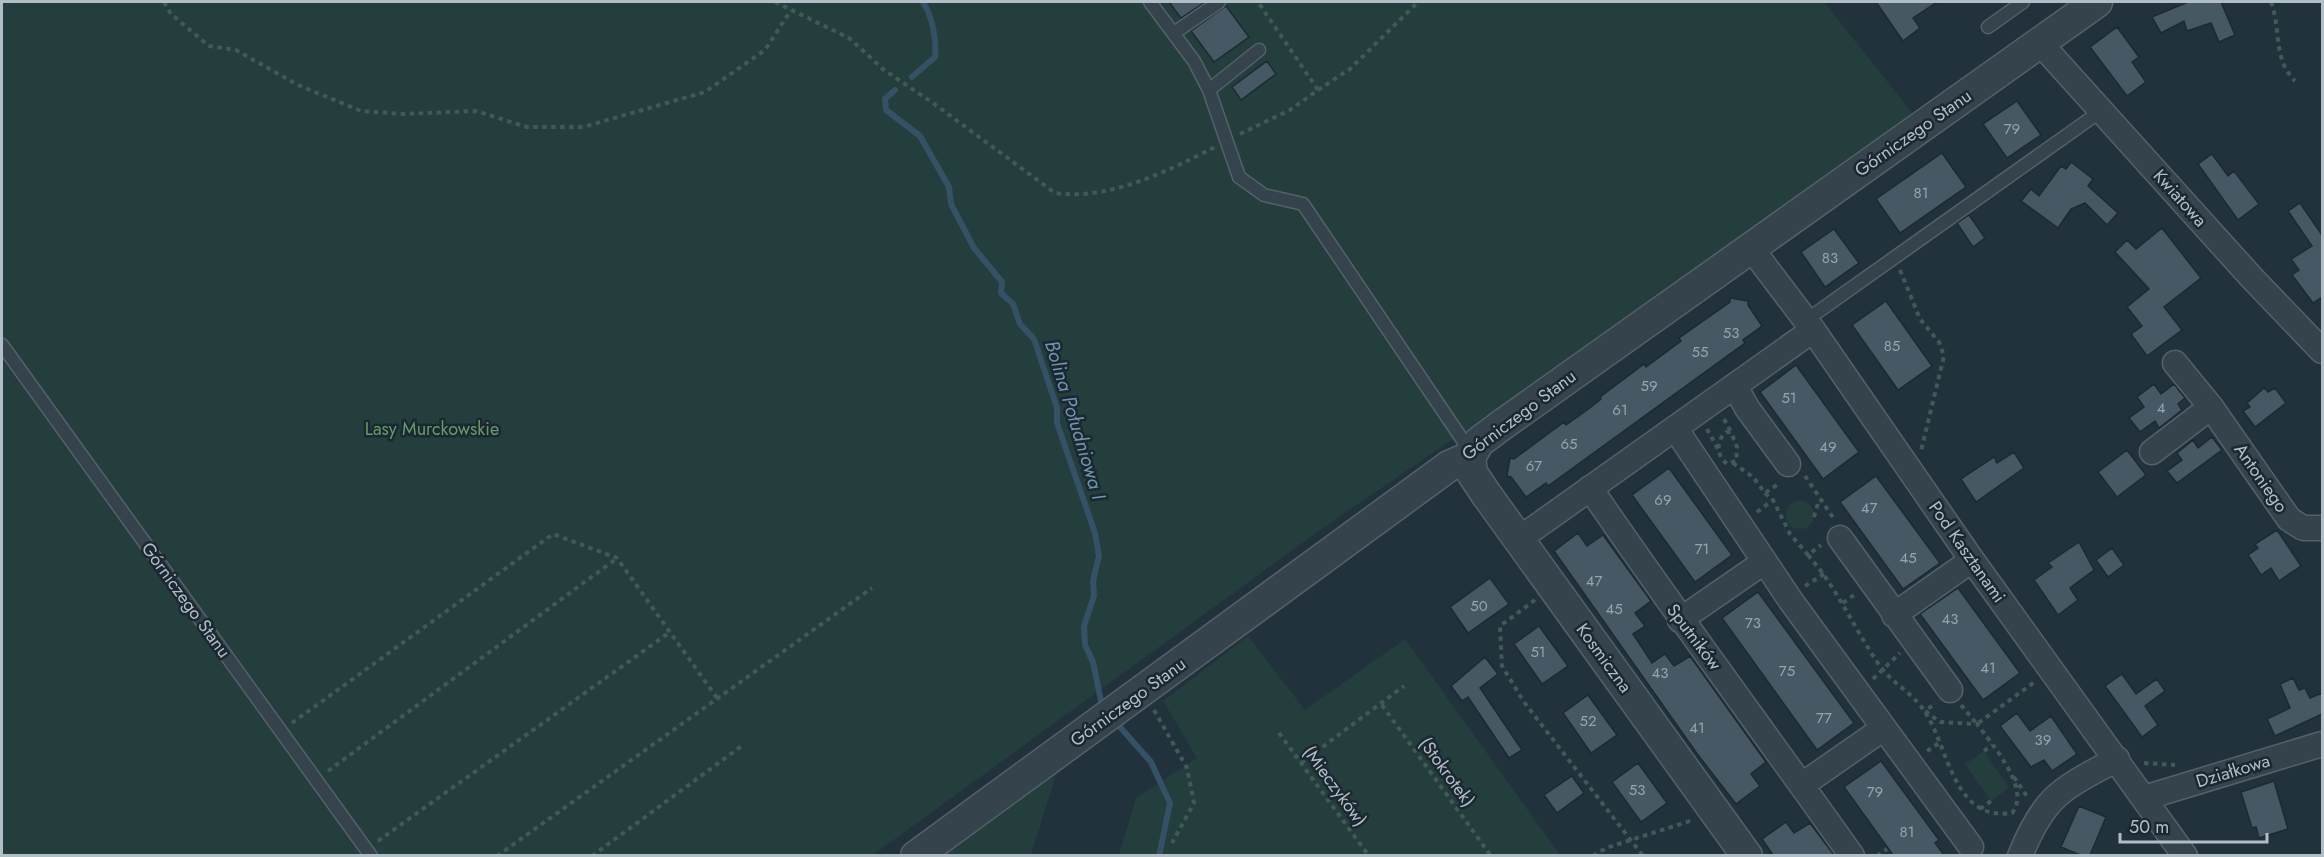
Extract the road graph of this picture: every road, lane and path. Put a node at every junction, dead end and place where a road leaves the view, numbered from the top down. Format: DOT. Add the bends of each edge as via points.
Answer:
graph roads {
  1 [pos="164,2"];
  2 [pos="775,2"];
  3 [pos="1150,2"];
  4 [pos="1219,2"];
  5 [pos="1258,2"];
  6 [pos="1418,2"];
  7 [pos="2023,2"];
  8 [pos="2097,2"];
  9 [pos="2271,2"];
  10 [pos="791,10"];
  11 [pos="1988,27"];
  12 [pos="1174,33"];
  13 [pos="2040,43"];
  14 [pos="1259,50"];
  15 [pos="2295,81"];
  16 [pos="1209,90"];
  17 [pos="1318,90"];
  18 [pos="2101,111"];
  19 [pos="1226,141"];
  20 [pos="1751,248"];
  21 [pos="1896,266"];
  22 [pos="1809,325"];
  23 [pos="2,345"];
  24 [pos="2322,351"];
  25 [pos="2175,363"];
  26 [pos="1735,386"];
  27 [pos="2211,407"];
  28 [pos="1676,428"];
  29 [pos="1914,443"];
  30 [pos="1921,452"];
  31 [pos="2152,452"];
  32 [pos="1470,457"];
  33 [pos="1736,460"];
  34 [pos="1916,460"];
  35 [pos="1788,464"];
  36 [pos="1590,488"];
  37 [pos="1765,494"];
  38 [pos="1820,500"];
  39 [pos="1814,517"];
  40 [pos="2322,528"];
  41 [pos="1841,534"];
  42 [pos="1519,539"];
  43 [pos="1808,555"];
  44 [pos="617,558"];
  45 [pos="1971,560"];
  46 [pos="1764,562"];
  47 [pos="1553,587"];
  48 [pos="872,588"];
  49 [pos="1854,595"];
  50 [pos="1843,603"];
  51 [pos="1894,615"];
  52 [pos="1680,620"];
  53 [pos="670,632"];
  54 [pos="1914,642"];
  55 [pos="1882,669"];
  56 [pos="2043,675"];
  57 [pos="1868,682"];
  58 [pos="1404,686"];
  59 [pos="1950,690"];
  60 [pos="1143,691"];
  61 [pos="717,699"];
  62 [pos="1382,705"];
  63 [pos="1925,711"];
  64 [pos="1977,724"];
  65 [pos="1884,728"];
  66 [pos="281,731"];
  67 [pos="1279,733"];
  68 [pos="2322,744"];
  69 [pos="743,745"];
  70 [pos="1992,745"];
  71 [pos="1984,751"];
  72 [pos="2117,759"];
  73 [pos="2141,762"];
  74 [pos="1300,763"];
  75 [pos="2182,766"];
  76 [pos="2012,774"];
  77 [pos="316,780"];
  78 [pos="2015,784"];
  79 [pos="1802,785"];
  80 [pos="2009,789"];
  81 [pos="2144,798"];
  82 [pos="1991,801"];
  83 [pos="1979,809"];
  84 [pos="2043,809"];
  85 [pos="1717,815"];
  86 [pos="1632,839"];
  87 [pos="1172,843"];
  88 [pos="1971,848"];
  89 [pos="1887,849"];
  90 [pos="369,852"];
  91 [pos="497,855"];
  92 [pos="592,855"];
  93 [pos="916,855"];
  94 [pos="1369,855"];
  95 [pos="1491,855"];
  96 [pos="1593,855"];
  97 [pos="1643,855"];
  98 [pos="1747,855"];
  99 [pos="1852,855"];
  100 [pos="1877,855"];
  101 [pos="2020,855"];
  102 [pos="2185,855"];
  1 -- 10 [label="path" via="171,14 209,46 236,50 298,86 361,111 476,111 527,126 549,127 583,127 705,92 765,50"];
  2 -- 10 [label="path"];
  3 -- 12 [label="lane"];
  4 -- 12 [label="lane"];
  5 -- 17 [label="path"];
  6 -- 17 [label="path" via="1350,69"];
  7 -- 11 [label="lane"];
  8 -- 13 [label="street, Górniczego Stanu"];
  9 -- 15 [label="path" via="2280,56 2285,72"];
  10 -- 19 [label="path" via="849,38 884,70 1055,193 1076,196 1152,178"];
  12 -- 16 [label="lane"];
  13 -- 18 [label="street, Kwiatowa"];
  13 -- 20 [label="street, Górniczego Stanu"];
  14 -- 16 [label="lane"];
  16 -- 19 [label="lane"];
  17 -- 19 [label="path" via="1290,110"];
  18 -- 22 [label="lane"];
  18 -- 24 [label="street, Kwiatowa"];
  19 -- 32 [label="lane" via="1239,177 1264,195 1303,204 1462,439"];
  20 -- 22 [label="street, Pod Kasztanami"];
  20 -- 32 [label="street, Górniczego Stanu" via="1479,442"];
  21 -- 30 [label="path" via="1907,283 1920,319 1939,342 1944,356"];
  22 -- 26 [label="street"];
  22 -- 45 [label="street, Pod Kasztanami"];
  23 -- 66 [label="lane, Górniczego Stanu"];
  25 -- 27 [label="street, Antoniego"];
  26 -- 28 [label="street"];
  26 -- 35 [label="street"];
  27 -- 31 [label="street"];
  27 -- 40 [label="street, Antoniego" via="2289,519 2303,528"];
  28 -- 36 [label="street"];
  28 -- 46 [label="street"];
  29 -- 30 [label="path"];
  30 -- 34 [label="path"];
  32 -- 42 [label="street, Kosmiczna" via="1472,473"];
  32 -- 60 [label="street, Górniczego Stanu" via="1449,466"];
  33 -- 33 [label="path" via="1737,447 1731,432 1726,432 1720,437 1718,450 1727,464"];
  35 -- 38 [label="path" via="1799,467"];
  36 -- 42 [label="street"];
  36 -- 52 [label="street, Sputników"];
  37 -- 43 [label="path" via="1773,500"];
  38 -- 39 [label="path"];
  38 -- 41 [label="path"];
  41 -- 43 [label="path"];
  41 -- 51 [label="street"];
  42 -- 47 [label="street, Kosmiczna"];
  43 -- 50 [label="path"];
  44 -- 53 [label="path"];
  44 -- 66 [label="path" via="553,534"];
  44 -- 77 [label="path"];
  45 -- 51 [label="street"];
  45 -- 72 [label="street, Pod Kasztanami"];
  46 -- 52 [label="street"];
  46 -- 65 [label="street"];
  47 -- 85 [label="street, Kosmiczna"];
  47 -- 86 [label="path" via="1500,626 1502,666 1524,702"];
  48 -- 61 [label="path"];
  49 -- 50 [label="path"];
  50 -- 55 [label="path"];
  51 -- 54 [label="street"];
  52 -- 79 [label="street, Sputników"];
  53 -- 61 [label="path"];
  53 -- 90 [label="path"];
  54 -- 55 [label="path"];
  54 -- 59 [label="street"];
  55 -- 57 [label="path"];
  55 -- 63 [label="path"];
  56 -- 64 [label="path"];
  58 -- 62 [label="path"];
  60 -- 87 [label="path" via="1187,768 1194,802"];
  60 -- 93 [label="street, Górniczego Stanu"];
  61 -- 91 [label="path"];
  62 -- 74 [label="path"];
  62 -- 95 [label="path, (Stokrotek)"];
  63 -- 64 [label="path" via="1940,722"];
  63 -- 83 [label="path" via="1961,789"];
  64 -- 70 [label="path"];
  65 -- 79 [label="street"];
  65 -- 88 [label="street"];
  66 -- 77 [label="lane, Górniczego Stanu"];
  67 -- 74 [label="path, (Mieczyków)"];
  68 -- 81 [label="street, Działkowa"];
  69 -- 92 [label="path"];
  70 -- 71 [label="path"];
  70 -- 76 [label="path"];
  72 -- 81 [label="street, Pod Kasztanami"];
  72 -- 84 [label="street" via="2070,784"];
  73 -- 75 [label="path"];
  74 -- 94 [label="path, (Mieczyków)"];
  76 -- 78 [label="path"];
  76 -- 84 [label="path" via="2029,798"];
  77 -- 90 [label="lane, Górniczego Stanu"];
  78 -- 80 [label="path"];
  78 -- 83 [label="path" via="2016,809 2012,813 1995,816"];
  79 -- 99 [label="street, Sputników"];
  81 -- 102 [label="street, Pod Kasztanami"];
  82 -- 83 [label="path"];
  84 -- 101 [label="street"];
  85 -- 86 [label="path" via="1688,820"];
  85 -- 98 [label="street, Kosmiczna"];
  86 -- 96 [label="path"];
  86 -- 97 [label="path"];
  89 -- 100 [label="path"];
}
